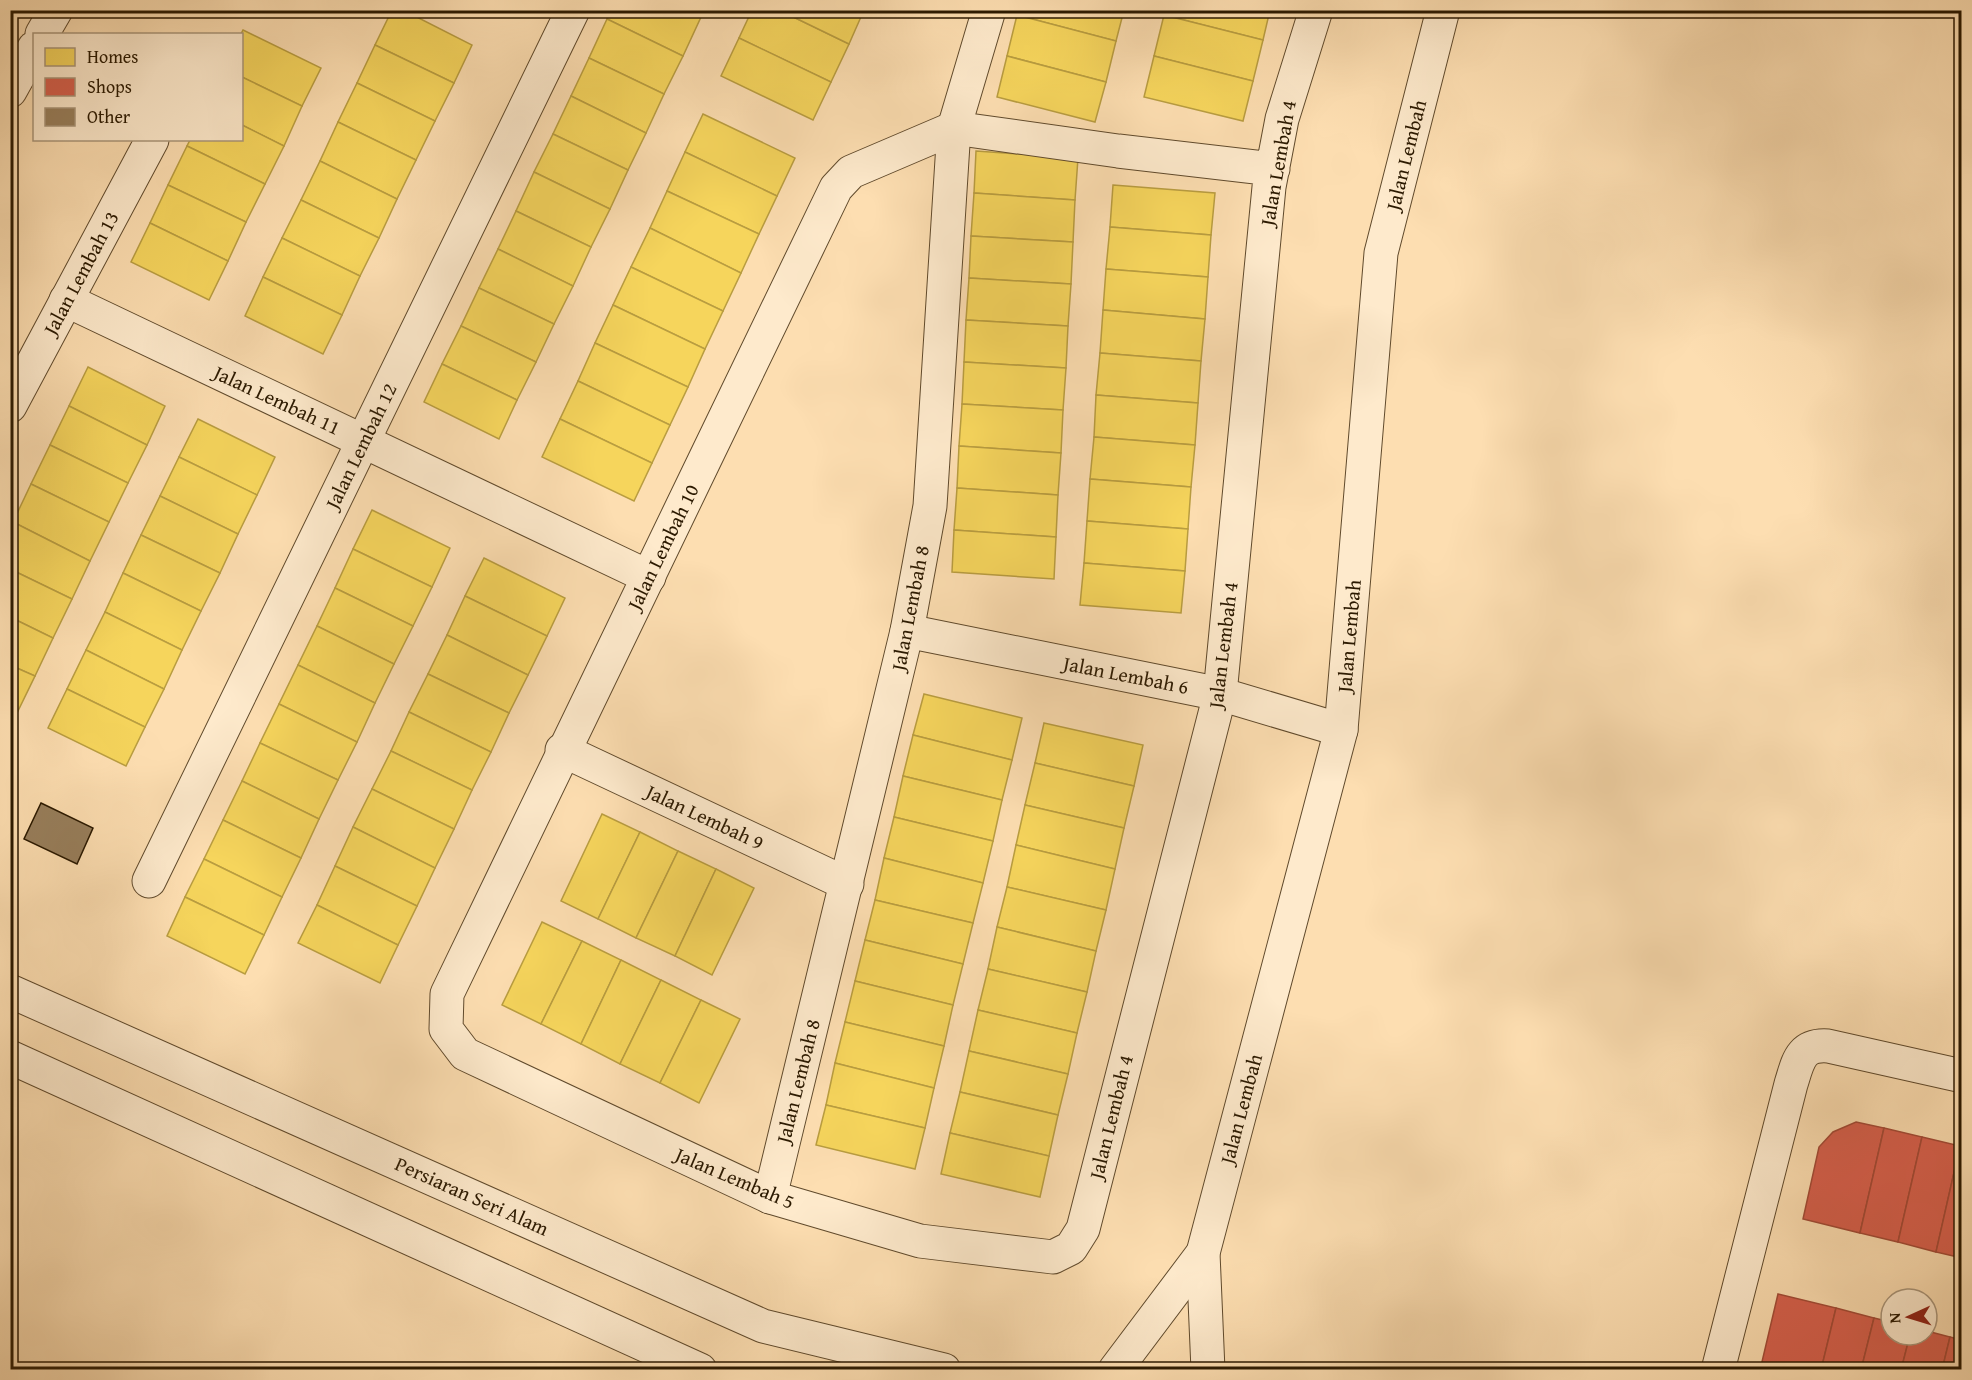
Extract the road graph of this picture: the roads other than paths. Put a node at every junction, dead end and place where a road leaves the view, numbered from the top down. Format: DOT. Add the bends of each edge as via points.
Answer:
graph roads {
  1 [pos="56,10"];
  2 [pos="573,10"];
  3 [pos="988,10"];
  4 [pos="1316,10"];
  5 [pos="1443,10"];
  6 [pos="43,33"];
  7 [pos="33,50"];
  8 [pos="10,91"];
  9 [pos="954,128"];
  10 [pos="151,141"];
  11 [pos="1273,169"];
  12 [pos="66,300"];
  13 [pos="10,406"];
  14 [pos="363,441"];
  15 [pos="649,577"];
  16 [pos="907,631"];
  17 [pos="1220,694"];
  18 [pos="1341,730"];
  19 [pos="562,750"];
  20 [pos="149,881"];
  21 [pos="847,884"];
  22 [pos="10,991"];
  23 [pos="446,1029"];
  24 [pos="10,1058"];
  25 [pos="1962,1076"];
  26 [pos="770,1197"];
  27 [pos="1203,1253"];
  28 [pos="1053,1257"];
  29 [pos="700,1370"];
  30 [pos="944,1370"];
  31 [pos="1115,1370"];
  32 [pos="1208,1370"];
  33 [pos="1718,1370"];
  1 -- 6 [label="street"];
  2 -- 14 [label="street, Jalan Lembah 12"];
  3 -- 9 [label="street, Jalan Lembah 8"];
  4 -- 11 [label="street, Jalan Lembah 4" via="1282,119"];
  5 -- 18 [label="street, Jalan Lembah" via="1381,253"];
  7 -- 8 [label="street"];
  9 -- 11 [label="street"];
  9 -- 15 [label="street, Jalan Lembah 10" via="851,172 836,188"];
  9 -- 16 [label="street, Jalan Lembah 8" via="930,506"];
  10 -- 12 [label="street, Jalan Lembah 13"];
  11 -- 17 [label="street, Jalan Lembah 4"];
  12 -- 13 [label="street, Jalan Lembah 13"];
  12 -- 14 [label="street, Jalan Lembah 11"];
  14 -- 15 [label="street, Jalan Lembah 11"];
  14 -- 20 [label="street, Jalan Lembah 12"];
  15 -- 19 [label="street, Jalan Lembah 10"];
  16 -- 17 [label="street, Jalan Lembah 6"];
  16 -- 21 [label="street, Jalan Lembah 8"];
  17 -- 18 [label="street, Jalan Lembah 6"];
  17 -- 28 [label="street, Jalan Lembah 4" via="1083,1229 1071,1248"];
  18 -- 27 [label="street, Jalan Lembah"];
  19 -- 21 [label="street, Jalan Lembah 9"];
  19 -- 23 [label="street, Jalan Lembah 10" via="447,994"];
  21 -- 26 [label="street, Jalan Lembah 8"];
  22 -- 30 [label="street, Persiaran Seri Alam" via="763,1326"];
  23 -- 26 [label="street, Jalan Lembah 5" via="465,1054"];
  24 -- 29 [label="street"];
  25 -- 33 [label="street" via="1828,1046 1809,1048 1802,1055 1791,1084"];
  26 -- 28 [label="street, Jalan Lembah 5" via="920,1241"];
  27 -- 31 [label="street, Jalan Lembah"];
  27 -- 32 [label="street, Jalan Lembah"];
}
